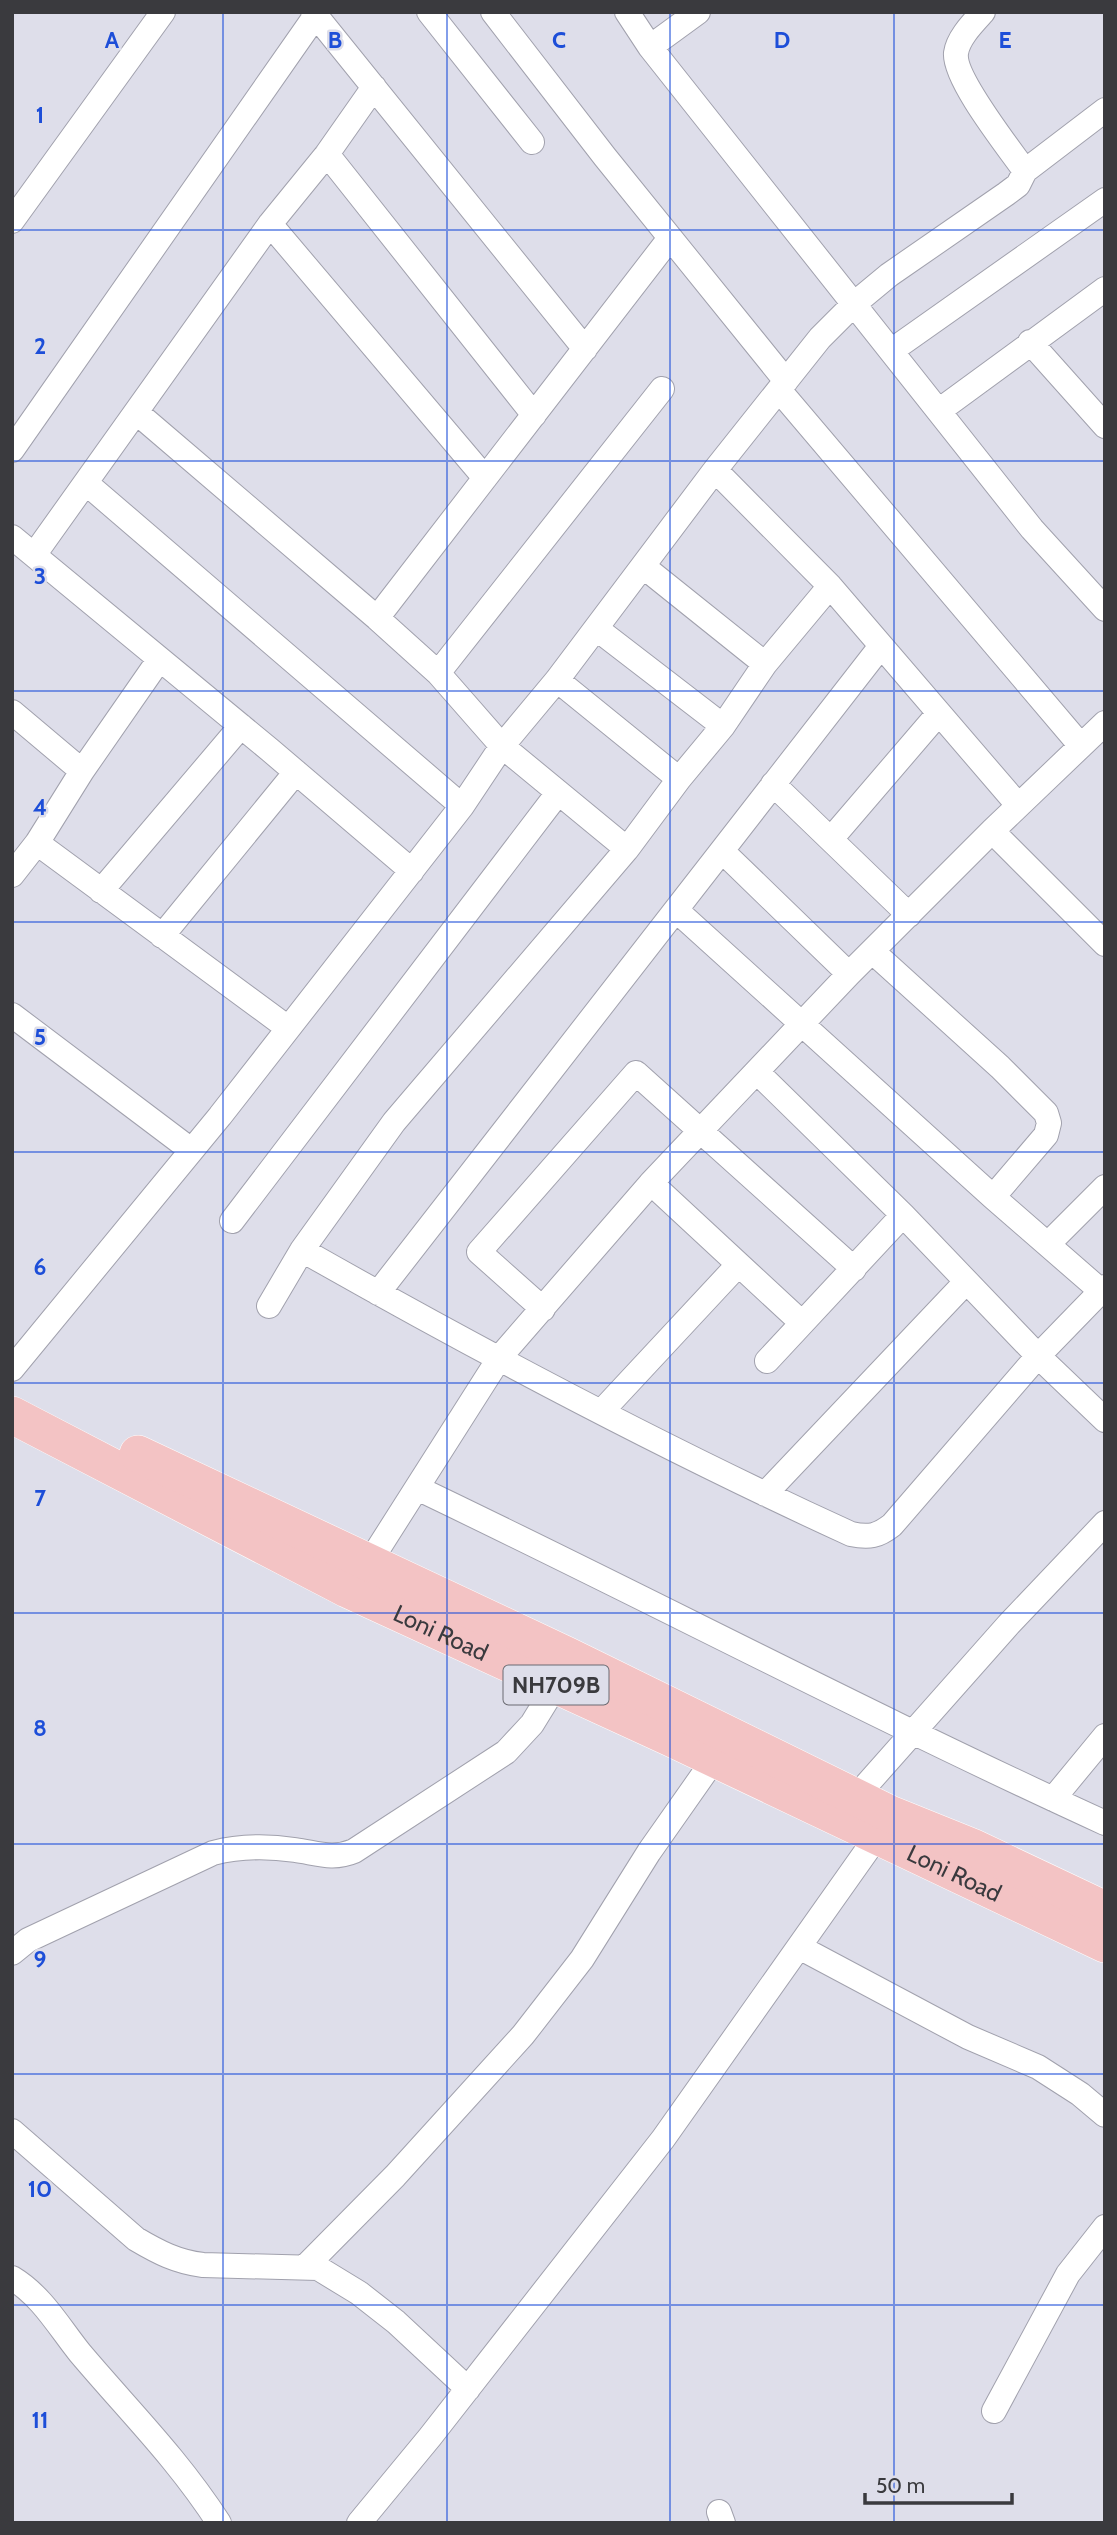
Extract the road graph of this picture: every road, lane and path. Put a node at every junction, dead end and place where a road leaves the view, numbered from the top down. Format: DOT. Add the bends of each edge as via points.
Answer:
graph roads {
  1 [pos="163,12"];
  2 [pos="429,12"];
  3 [pos="493,12"];
  4 [pos="627,12"];
  5 [pos="698,12"];
  6 [pos="983,12"];
  7 [pos="315,14"];
  8 [pos="650,47"];
  9 [pos="374,87"];
  10 [pos="1105,110"];
  11 [pos="531,142"];
  12 [pos="327,155"];
  13 [pos="1025,171"];
  14 [pos="1105,200"];
  15 [pos="12,221"];
  16 [pos="270,224"];
  17 [pos="670,238"];
  18 [pos="1105,289"];
  19 [pos="854,304"];
  20 [pos="1030,342"];
  21 [pos="584,349"];
  22 [pos="891,351"];
  23 [pos="783,386"];
  24 [pos="662,388"];
  25 [pos="940,410"];
  26 [pos="136,412"];
  27 [pos="534,415"];
  28 [pos="1105,426"];
  29 [pos="12,450"];
  30 [pos="715,470"];
  31 [pos="485,478"];
  32 [pos="86,483"];
  33 [pos="12,537"];
  34 [pos="34,555"];
  35 [pos="644,567"];
  36 [pos="830,586"];
  37 [pos="1105,609"];
  38 [pos="377,618"];
  39 [pos="597,629"];
  40 [pos="881,646"];
  41 [pos="159,660"];
  42 [pos="765,664"];
  43 [pos="438,673"];
  44 [pos="558,680"];
  45 [pos="12,712"];
  46 [pos="939,713"];
  47 [pos="241,726"];
  48 [pos="723,726"];
  49 [pos="1096,738"];
  50 [pos="502,746"];
  51 [pos="82,771"];
  52 [pos="296,772"];
  53 [pos="679,779"];
  54 [pos="774,784"];
  55 [pos="558,793"];
  56 [pos="1018,805"];
  57 [pos="463,806"];
  58 [pos="992,831"];
  59 [pos="831,839"];
  60 [pos="37,843"];
  61 [pos="627,849"];
  62 [pos="722,851"];
  63 [pos="412,871"];
  64 [pos="12,876"];
  65 [pos="102,891"];
  66 [pos="677,911"];
  67 [pos="909,915"];
  68 [pos="162,936"];
  69 [pos="1105,944"];
  70 [pos="873,952"];
  71 [pos="849,974"];
  72 [pos="12,1015"];
  73 [pos="801,1025"];
  74 [pos="288,1028"];
  75 [pos="757,1072"];
  76 [pos="701,1130"];
  77 [pos="191,1150"];
  78 [pos="651,1183"];
  79 [pos="1105,1186"];
  80 [pos="993,1197"];
  81 [pos="903,1214"];
  82 [pos="232,1221"];
  83 [pos="1048,1244"];
  84 [pos="302,1250"];
  85 [pos="738,1265"];
  86 [pos="854,1269"];
  87 [pos="966,1282"];
  88 [pos="1103,1289"];
  89 [pos="378,1293"];
  90 [pos="269,1306"];
  91 [pos="543,1309"];
  92 [pos="802,1322"];
  93 [pos="1038,1356"];
  94 [pos="500,1357"];
  95 [pos="767,1361"];
  96 [pos="12,1369"];
  97 [pos="12,1391"];
  98 [pos="602,1411"];
  99 [pos="12,1415"];
  100 [pos="1105,1420"];
  101 [pos="417,1488"];
  102 [pos="765,1494"];
  103 [pos="1105,1523"];
  104 [pos="369,1563"];
  105 [pos="562,1670"];
  106 [pos="912,1733"];
  107 [pos="1105,1736"];
  108 [pos="715,1758"];
  109 [pos="1053,1799"];
  110 [pos="847,1807"];
  111 [pos="1105,1822"];
  112 [pos="885,1825"];
  113 [pos="1105,1910"];
  114 [pos="1105,1944"];
  115 [pos="799,1947"];
  116 [pos="12,1953"];
  117 [pos="1105,2115"];
  118 [pos="12,2131"];
  119 [pos="1105,2227"];
  120 [pos="304,2267"];
  121 [pos="12,2278"];
  122 [pos="468,2389"];
  123 [pos="994,2410"];
  124 [pos="219,2523"];
  125 [pos="359,2523"];
  1 -- 15 [label="street"];
  2 -- 11 [label="street"];
  3 -- 17 [label="street"];
  4 -- 8 [label="street"];
  5 -- 8 [label="street"];
  6 -- 13 [label="street" via="963,37 956,61 967,88"];
  7 -- 9 [label="street"];
  7 -- 29 [label="street"];
  8 -- 19 [label="street"];
  9 -- 12 [label="street"];
  9 -- 21 [label="street"];
  10 -- 13 [label="street"];
  12 -- 16 [label="street"];
  12 -- 27 [label="street"];
  13 -- 19 [label="street" via="1006,194"];
  14 -- 22 [label="street"];
  16 -- 26 [label="street"];
  16 -- 31 [label="street"];
  17 -- 21 [label="street"];
  17 -- 23 [label="street"];
  18 -- 20 [label="street"];
  19 -- 22 [label="street"];
  19 -- 23 [label="street"];
  20 -- 25 [label="street"];
  20 -- 28 [label="street"];
  21 -- 27 [label="street"];
  22 -- 25 [label="street"];
  23 -- 30 [label="street"];
  23 -- 49 [label="street"];
  24 -- 43 [label="street"];
  25 -- 37 [label="street" via="1032,529"];
  26 -- 32 [label="street"];
  26 -- 38 [label="street"];
  27 -- 31 [label="street"];
  30 -- 35 [label="street"];
  30 -- 36 [label="street"];
  31 -- 38 [label="street"];
  32 -- 34 [label="street"];
  32 -- 57 [label="street"];
  33 -- 34 [label="street"];
  34 -- 41 [label="street"];
  35 -- 39 [label="street"];
  35 -- 42 [label="street"];
  36 -- 40 [label="street"];
  36 -- 42 [label="street"];
  38 -- 43 [label="street"];
  39 -- 44 [label="street"];
  39 -- 48 [label="street"];
  40 -- 46 [label="street"];
  40 -- 54 [label="street"];
  41 -- 47 [label="street"];
  41 -- 51 [label="street"];
  42 -- 48 [label="street"];
  43 -- 50 [label="street"];
  44 -- 50 [label="street"];
  44 -- 53 [label="street"];
  45 -- 51 [label="street"];
  46 -- 56 [label="street"];
  46 -- 59 [label="street"];
  47 -- 52 [label="street"];
  47 -- 65 [label="street"];
  48 -- 53 [label="street"];
  49 -- 56 [label="street"];
  50 -- 55 [label="street"];
  50 -- 57 [label="street"];
  51 -- 60 [label="street"];
  52 -- 63 [label="street"];
  52 -- 68 [label="street"];
  53 -- 61 [label="street"];
  54 -- 59 [label="street"];
  54 -- 62 [label="street"];
  55 -- 61 [label="street"];
  55 -- 82 [label="street"];
  56 -- 58 [label="street"];
  57 -- 63 [label="street"];
  58 -- 67 [label="street"];
  58 -- 69 [label="street"];
  59 -- 67 [label="street"];
  60 -- 64 [label="street"];
  60 -- 65 [label="street"];
  61 -- 84 [label="street" via="394,1122"];
  62 -- 66 [label="street"];
  62 -- 71 [label="street"];
  63 -- 74 [label="street"];
  65 -- 68 [label="street"];
  66 -- 73 [label="street"];
  66 -- 89 [label="street"];
  67 -- 70 [label="street"];
  68 -- 74 [label="street"];
  70 -- 71 [label="street"];
  70 -- 80 [label="street" via="1046,1113 1046,1135"];
  71 -- 73 [label="street"];
  72 -- 77 [label="street"];
  73 -- 75 [label="street"];
  73 -- 80 [label="street"];
  74 -- 77 [label="street"];
  75 -- 76 [label="street"];
  75 -- 81 [label="street"];
  76 -- 78 [label="street"];
  76 -- 86 [label="street"];
  76 -- 91 [label="street" via="636,1073 479,1252"];
  77 -- 96 [label="street"];
  78 -- 85 [label="street"];
  78 -- 91 [label="street"];
  79 -- 83 [label="street"];
  80 -- 83 [label="street"];
  81 -- 86 [label="street"];
  81 -- 87 [label="street"];
  83 -- 88 [label="street"];
  84 -- 89 [label="street"];
  84 -- 90 [label="street"];
  85 -- 92 [label="street"];
  85 -- 98 [label="street"];
  86 -- 92 [label="street"];
  87 -- 93 [label="street"];
  87 -- 102 [label="street"];
  88 -- 93 [label="street"];
  89 -- 94 [label="street"];
  91 -- 94 [label="street"];
  92 -- 95 [label="street"];
  93 -- 100 [label="street"];
  93 -- 102 [label="street" via="879,1535 851,1534"];
  94 -- 98 [label="street"];
  94 -- 101 [label="street"];
  97 -- 104 [label="highway, Loni Road / NH709B"];
  98 -- 102 [label="street"];
  99 -- 105 [label="highway, Loni Road / NH709B" via="347,1589"];
  101 -- 104 [label="street"];
  101 -- 106 [label="street"];
  103 -- 106 [label="street"];
  104 -- 105 [label="highway, Loni Road / NH709B"];
  105 -- 108 [label="highway, Loni Road / NH709B"];
  105 -- 110 [label="highway, Loni Road / NH709B"];
  105 -- 116 [label="street" via="532,1724 506,1752 354,1851 332,1857 242,1847 213,1853 36,1936"];
  106 -- 109 [label="street"];
  106 -- 110 [label="street"];
  107 -- 109 [label="street"];
  108 -- 110 [label="highway, Loni Road / NH709B"];
  108 -- 120 [label="street" via="582,1959 523,2035 395,2176"];
  109 -- 111 [label="street"];
  110 -- 112 [label="highway, Loni Road / NH709B"];
  112 -- 113 [label="highway, Loni Road / NH709B" via="974,1848"];
  112 -- 114 [label="highway, Loni Road / NH709B"];
  112 -- 115 [label="street"];
  115 -- 117 [label="street" via="968,2037 1046,2072"];
  115 -- 122 [label="street" via="663,2139"];
  118 -- 120 [label="street" via="158,2253 196,2264"];
  119 -- 123 [label="street" via="1068,2274"];
  120 -- 122 [label="street" via="318,2268 359,2293"];
  121 -- 124 [label="street" via="48,2310 164,2447"];
  122 -- 125 [label="street"];
}
